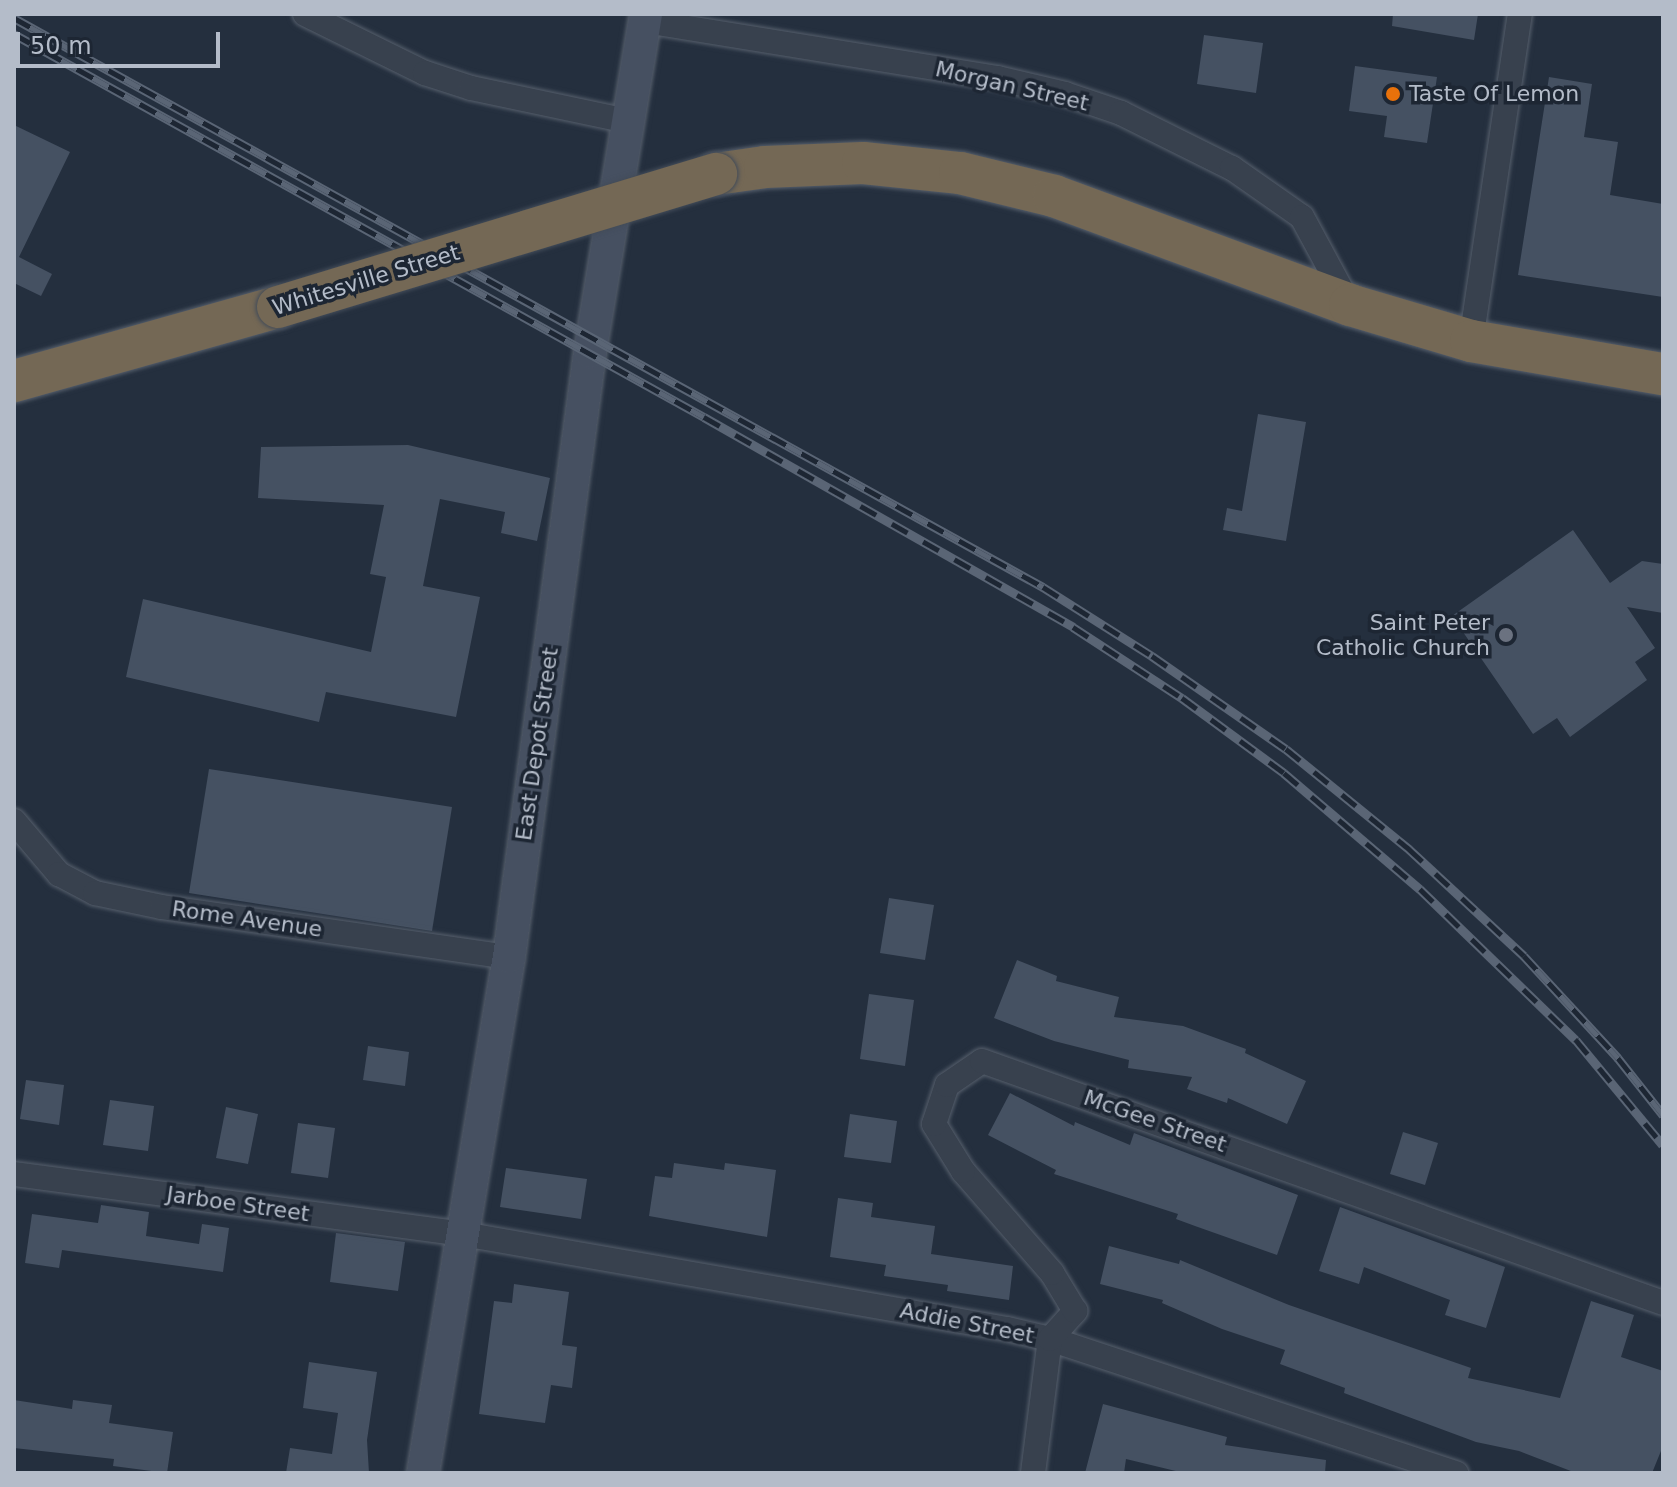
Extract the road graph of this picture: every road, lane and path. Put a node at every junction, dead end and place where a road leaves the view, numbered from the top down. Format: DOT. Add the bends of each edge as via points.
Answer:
graph roads {
  1 [pos="305,14"];
  2 [pos="1520,14"];
  3 [pos="645,18"];
  4 [pos="628,121"];
  5 [pos="1350,305"];
  6 [pos="1471,341"];
  7 [pos="1663,374"];
  8 [pos="14,381"];
  9 [pos="14,821"];
  10 [pos="509,957"];
  11 [pos="14,1174"];
  12 [pos="463,1234"];
  13 [pos="1663,1303"];
  14 [pos="1050,1339"];
  15 [pos="1452,1472"];
  16 [pos="423,1473"];
  17 [pos="1033,1473"];
  1 -- 4 [label="street" via="425,73 471,88"];
  2 -- 6 [label="street"];
  3 -- 4 [label="street, East Depot Street"];
  3 -- 5 [label="street, Morgan Street" via="997,78 1121,113 1232,168 1302,217"];
  4 -- 10 [label="street, East Depot Street" via="590,352"];
  5 -- 6 [label="highway"];
  5 -- 8 [label="highway, Whitesville Street, bridge" via="1054,196 960,173 863,163 801,164 716,174"];
  6 -- 7 [label="highway"];
  9 -- 10 [label="street, Rome Avenue" via="59,874 95,893"];
  10 -- 12 [label="street, East Depot Street"];
  11 -- 12 [label="street, Jarboe Street"];
  12 -- 14 [label="street, Addie Street"];
  12 -- 16 [label="street, East Depot Street"];
  13 -- 14 [label="street, McGee Street" via="982,1061 947,1085 934,1124 963,1171 1052,1273 1075,1311"];
  14 -- 15 [label="street, Addie Street"];
  14 -- 17 [label="street"];
}
